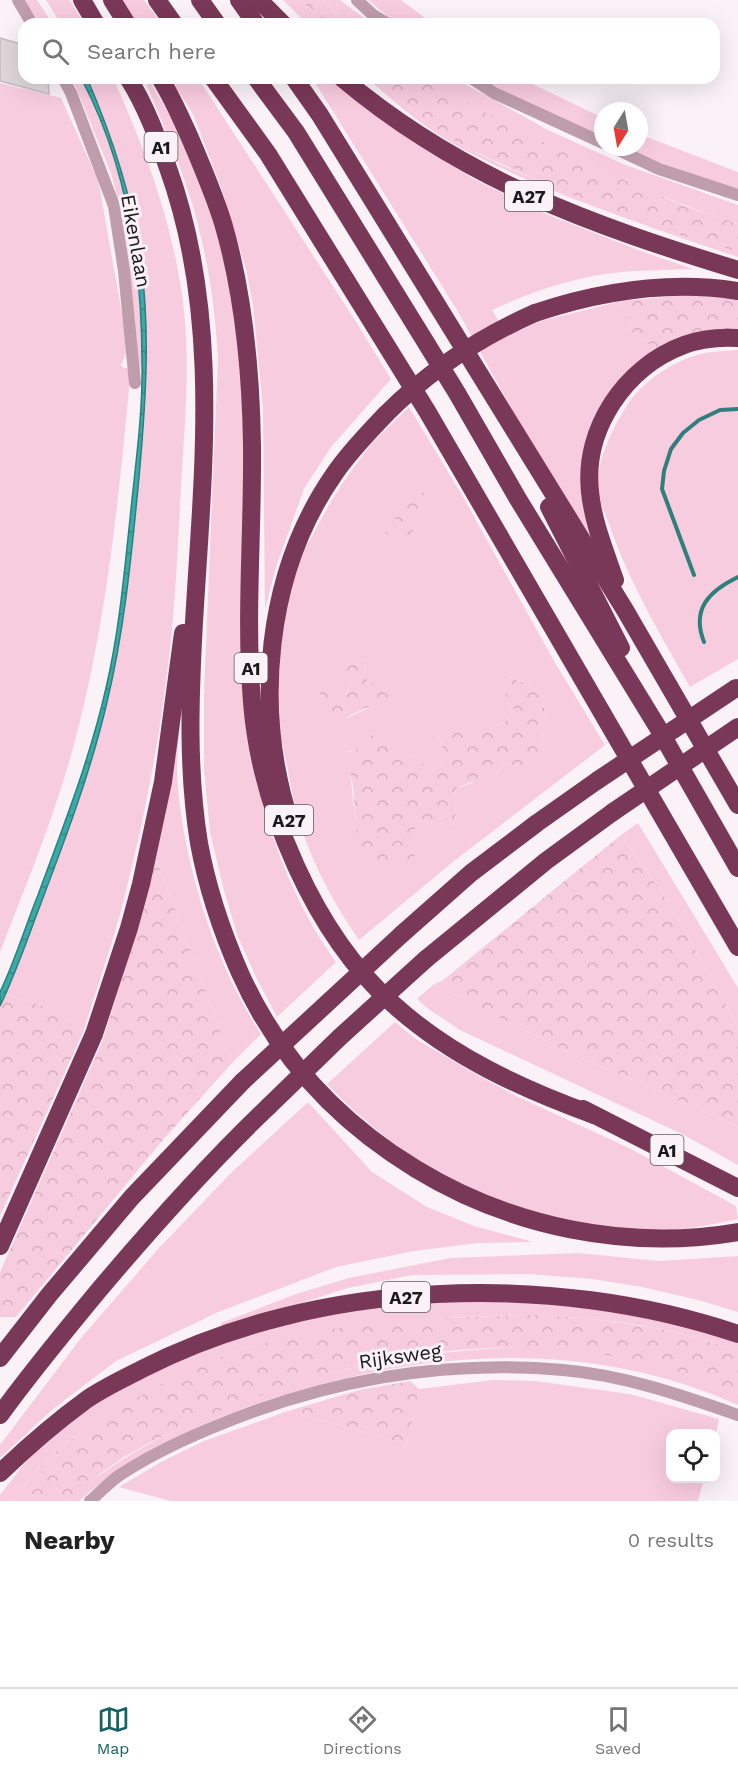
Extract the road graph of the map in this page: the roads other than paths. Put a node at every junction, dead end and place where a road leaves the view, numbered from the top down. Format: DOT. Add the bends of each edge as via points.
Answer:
graph roads {
  1 [pos="18,0"];
  2 [pos="82,0"];
  3 [pos="112,0"];
  4 [pos="157,0"];
  5 [pos="200,0"];
  6 [pos="239,0"];
  7 [pos="260,0"];
  8 [pos="357,0"];
  9 [pos="28,18"];
  10 [pos="92,18"];
  11 [pos="123,18"];
  12 [pos="170,18"];
  13 [pos="213,18"];
  14 [pos="252,18"];
  15 [pos="277,18"];
  16 [pos="378,18"];
  17 [pos="66,84"];
  18 [pos="132,84"];
  19 [pos="163,84"];
  20 [pos="217,84"];
  21 [pos="260,84"];
  22 [pos="298,84"];
  23 [pos="350,84"];
  24 [pos="480,84"];
  25 [pos="594,139"];
  26 [pos="631,156"];
  27 [pos="738,195"];
  28 [pos="738,270"];
  29 [pos="738,291"];
  30 [pos="738,338"];
  31 [pos="475,367"];
  32 [pos="135,383"];
  33 [pos="198,558"];
  34 [pos="625,610"];
  35 [pos="737,686"];
  36 [pos="657,726"];
  37 [pos="738,728"];
  38 [pos="738,805"];
  39 [pos="738,868"];
  40 [pos="738,947"];
  41 [pos="594,1115"];
  42 [pos="738,1188"];
  43 [pos="738,1232"];
  44 [pos="0,1246"];
  45 [pos="738,1334"];
  46 [pos="0,1358"];
  47 [pos="0,1415"];
  48 [pos="738,1415"];
  49 [pos="0,1473"];
  50 [pos="90,1501"];
  1 -- 9 [label="street"];
  2 -- 10 [label="highway"];
  3 -- 11 [label="highway"];
  4 -- 12 [label="highway"];
  5 -- 13 [label="highway"];
  6 -- 14 [label="highway"];
  7 -- 15 [label="highway"];
  8 -- 16 [label="street"];
  17 -- 32 [label="street, Eikenlaan" via="114,206"];
  18 -- 33 [label="highway, A1" via="173,180 187,230 201,316 205,417"];
  19 -- 41 [label="highway, A1" via="203,169 223,223 239,290 252,443 252,704 268,789 284,840 318,910 373,986 393,1004 437,1039 474,1061 532,1091"];
  20 -- 40 [label="highway" via="268,154 427,411"];
  21 -- 36 [label="highway" via="302,142"];
  22 -- 31 [label="highway"];
  23 -- 28 [label="highway, A27" via="411,130 502,184 591,222"];
  24 -- 25 [label="street"];
  26 -- 27 [label="street"];
  29 -- 41 [label="highway, A27, bridge" via="686,286 642,288 571,301 535,313 457,354 408,392 334,473 294,554 276,614 269,686 278,774 303,861 327,911 350,947 378,979 435,1030"];
  30 -- 34 [label="highway" via="686,344 639,371 607,411 597,435 590,462 590,491"];
  31 -- 34 [label="highway"];
  31 -- 36 [label="highway" via="605,614"];
  33 -- 43 [label="highway, A1" via="191,739 200,844 209,888 235,960 266,1024 292,1061 359,1131 438,1182 471,1198 571,1230 641,1238"];
  33 -- 44 [label="highway, A1" via="182,640 163,783 129,928 94,1034"];
  34 -- 38 [label="highway"];
  35 -- 46 [label="highway, bridge" via="537,823 471,873 402,934 243,1081 132,1197"];
  36 -- 39 [label="highway"];
  37 -- 47 [label="highway, bridge" via="538,867 340,1036 161,1216"];
  41 -- 42 [label="highway, A1"];
  45 -- 49 [label="highway, A27" via="647,1309 531,1294 444,1293 327,1308 257,1324 165,1358 88,1399"];
  48 -- 50 [label="street, Rijksweg" via="682,1395 565,1370 496,1366 392,1375 336,1386 248,1412 179,1442 117,1478"];
}
